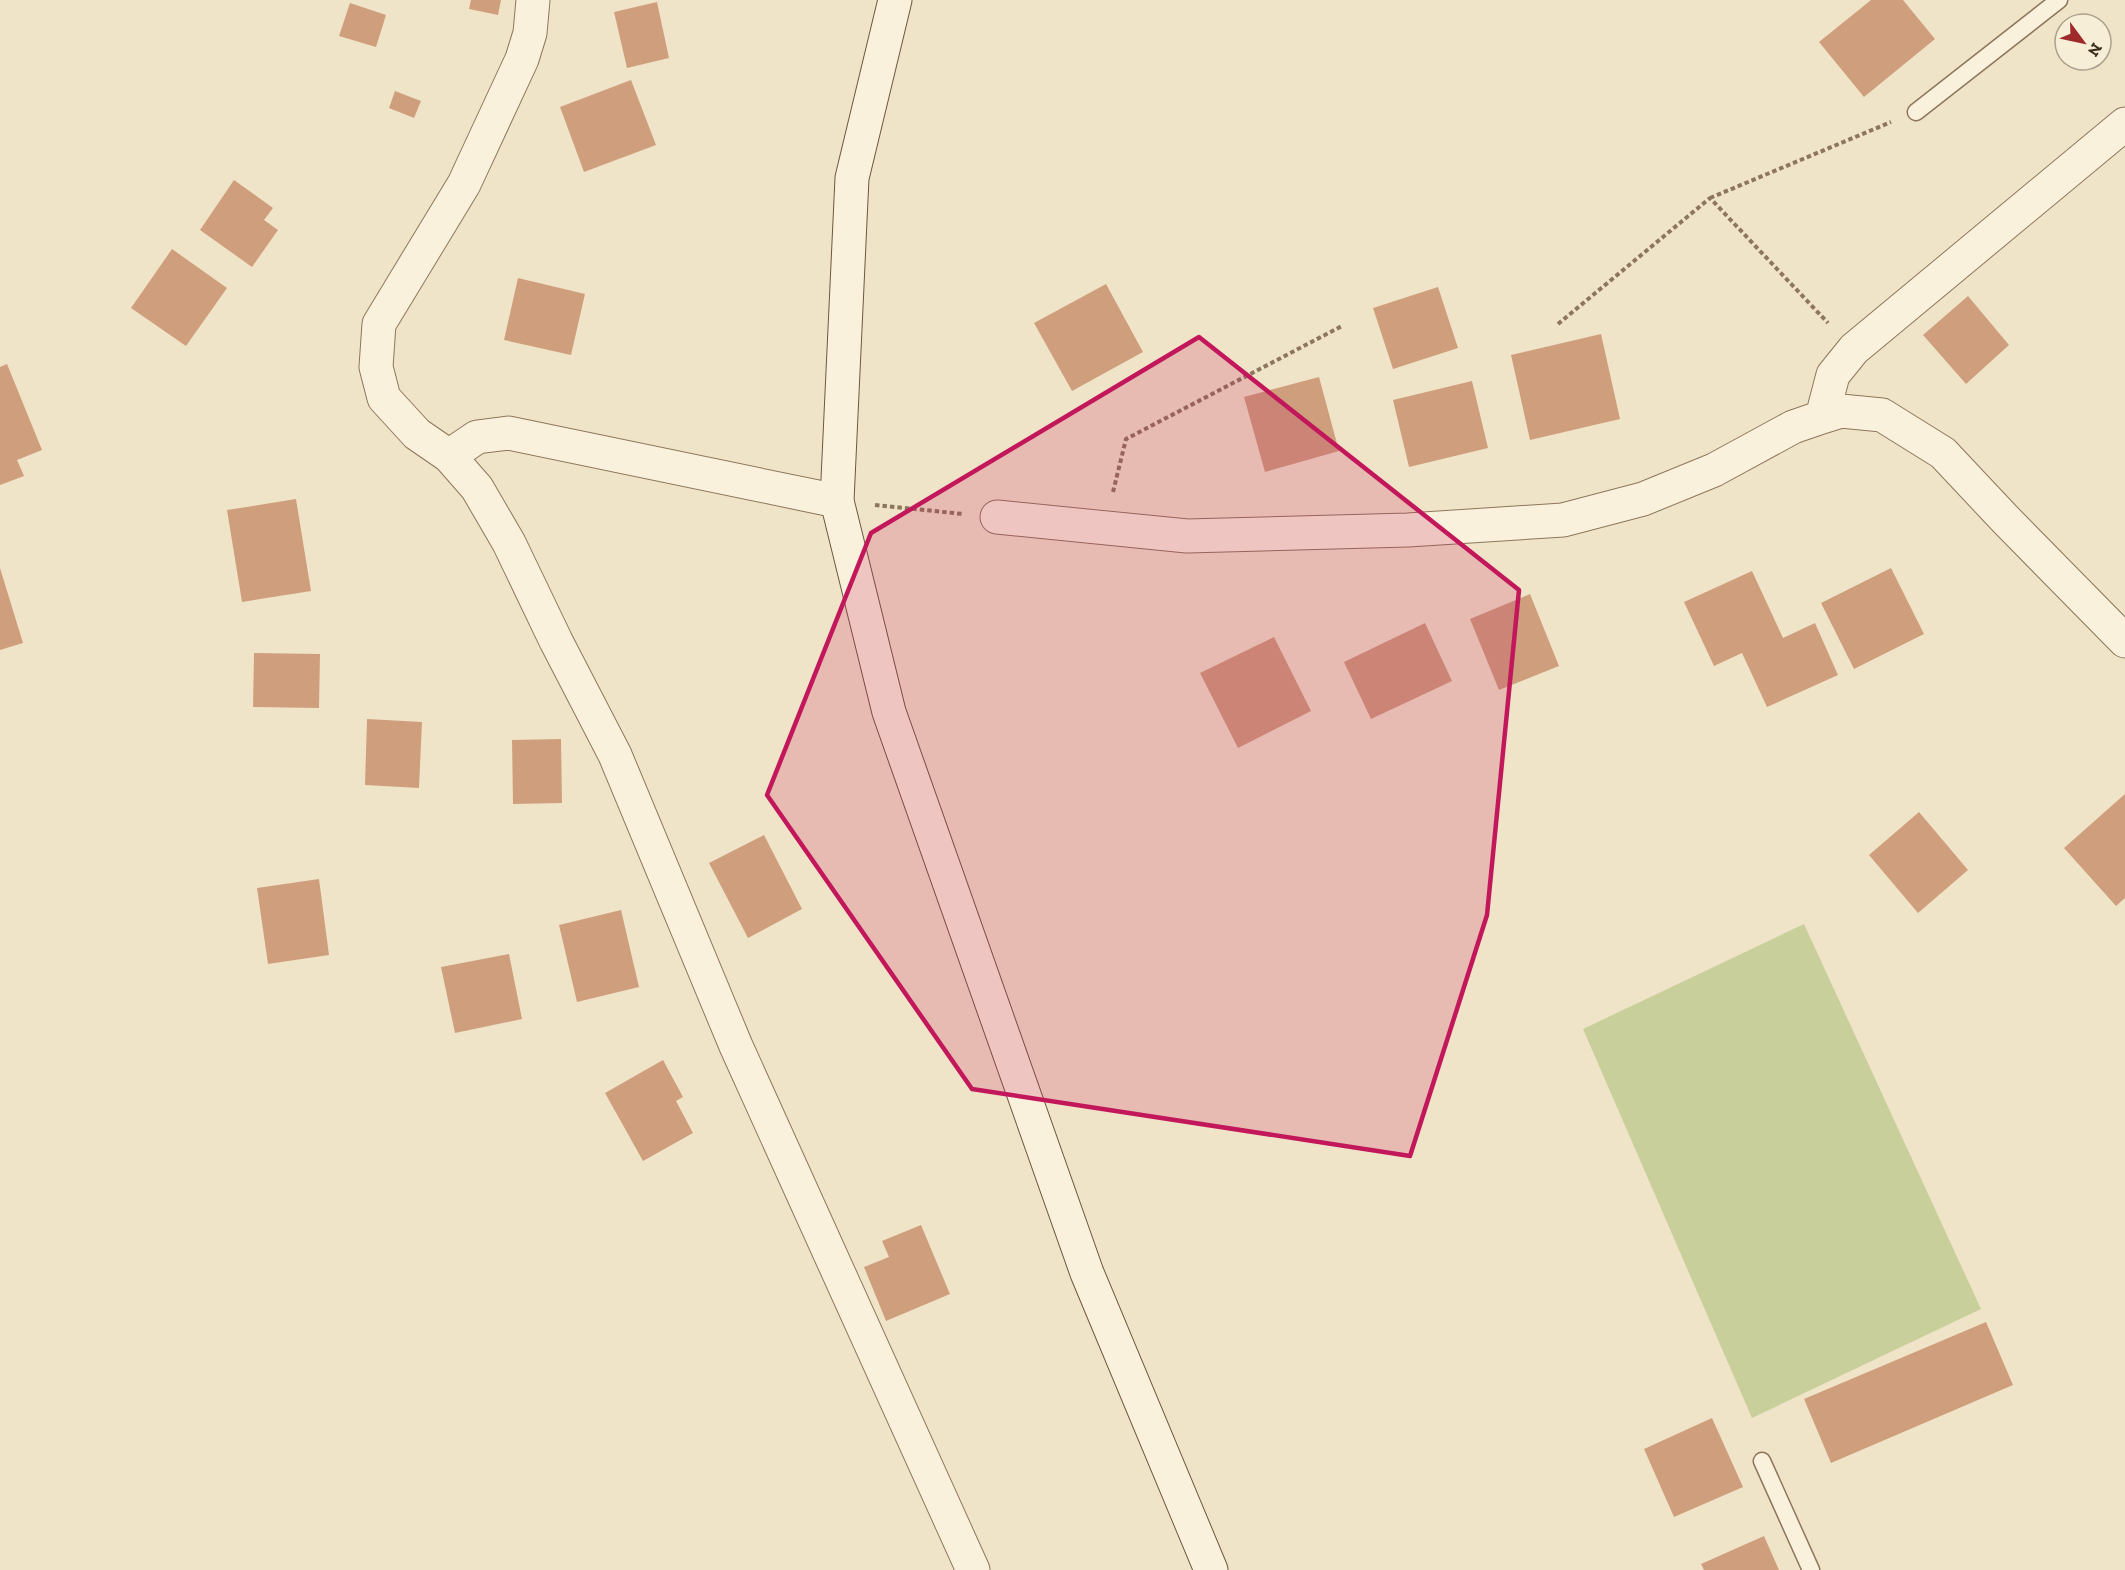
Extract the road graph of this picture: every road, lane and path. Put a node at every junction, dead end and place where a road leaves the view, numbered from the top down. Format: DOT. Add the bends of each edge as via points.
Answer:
graph roads {
  1 [pos="533,0"];
  2 [pos="895,0"];
  3 [pos="2059,0"];
  4 [pos="1916,112"];
  5 [pos="2125,124"];
  6 [pos="1710,198"];
  7 [pos="1558,324"];
  8 [pos="1342,326"];
  9 [pos="1854,349"];
  10 [pos="1822,417"];
  11 [pos="449,456"];
  12 [pos="837,501"];
  13 [pos="997,518"];
  14 [pos="1105,528"];
  15 [pos="2125,641"];
  16 [pos="1762,1461"];
  17 [pos="973,1570"];
  18 [pos="1211,1570"];
  19 [pos="1811,1570"];
  1 -- 11 [label="street" via="530,33 522,59 464,184 379,324 376,367 384,398 417,434"];
  2 -- 12 [label="street" via="852,178"];
  3 -- 4 [label="lane"];
  4 -- 6 [label="path"];
  5 -- 9 [label="street"];
  6 -- 7 [label="path"];
  6 -- 9 [label="path"];
  8 -- 14 [label="path" via="1126,440"];
  9 -- 10 [label="street" via="1833,375"];
  10 -- 14 [label="street" via="1793,427 1714,470 1644,499 1563,520 1408,530 1187,536"];
  10 -- 15 [label="street" via="1841,411 1882,415 1943,453"];
  11 -- 12 [label="street" via="477,437 508,433"];
  11 -- 17 [label="street" via="477,488 509,543 615,755 736,1046"];
  12 -- 13 [label="path"];
  12 -- 18 [label="street" via="893,723 1087,1274"];
  13 -- 14 [label="street"];
  16 -- 19 [label="lane"];
}
